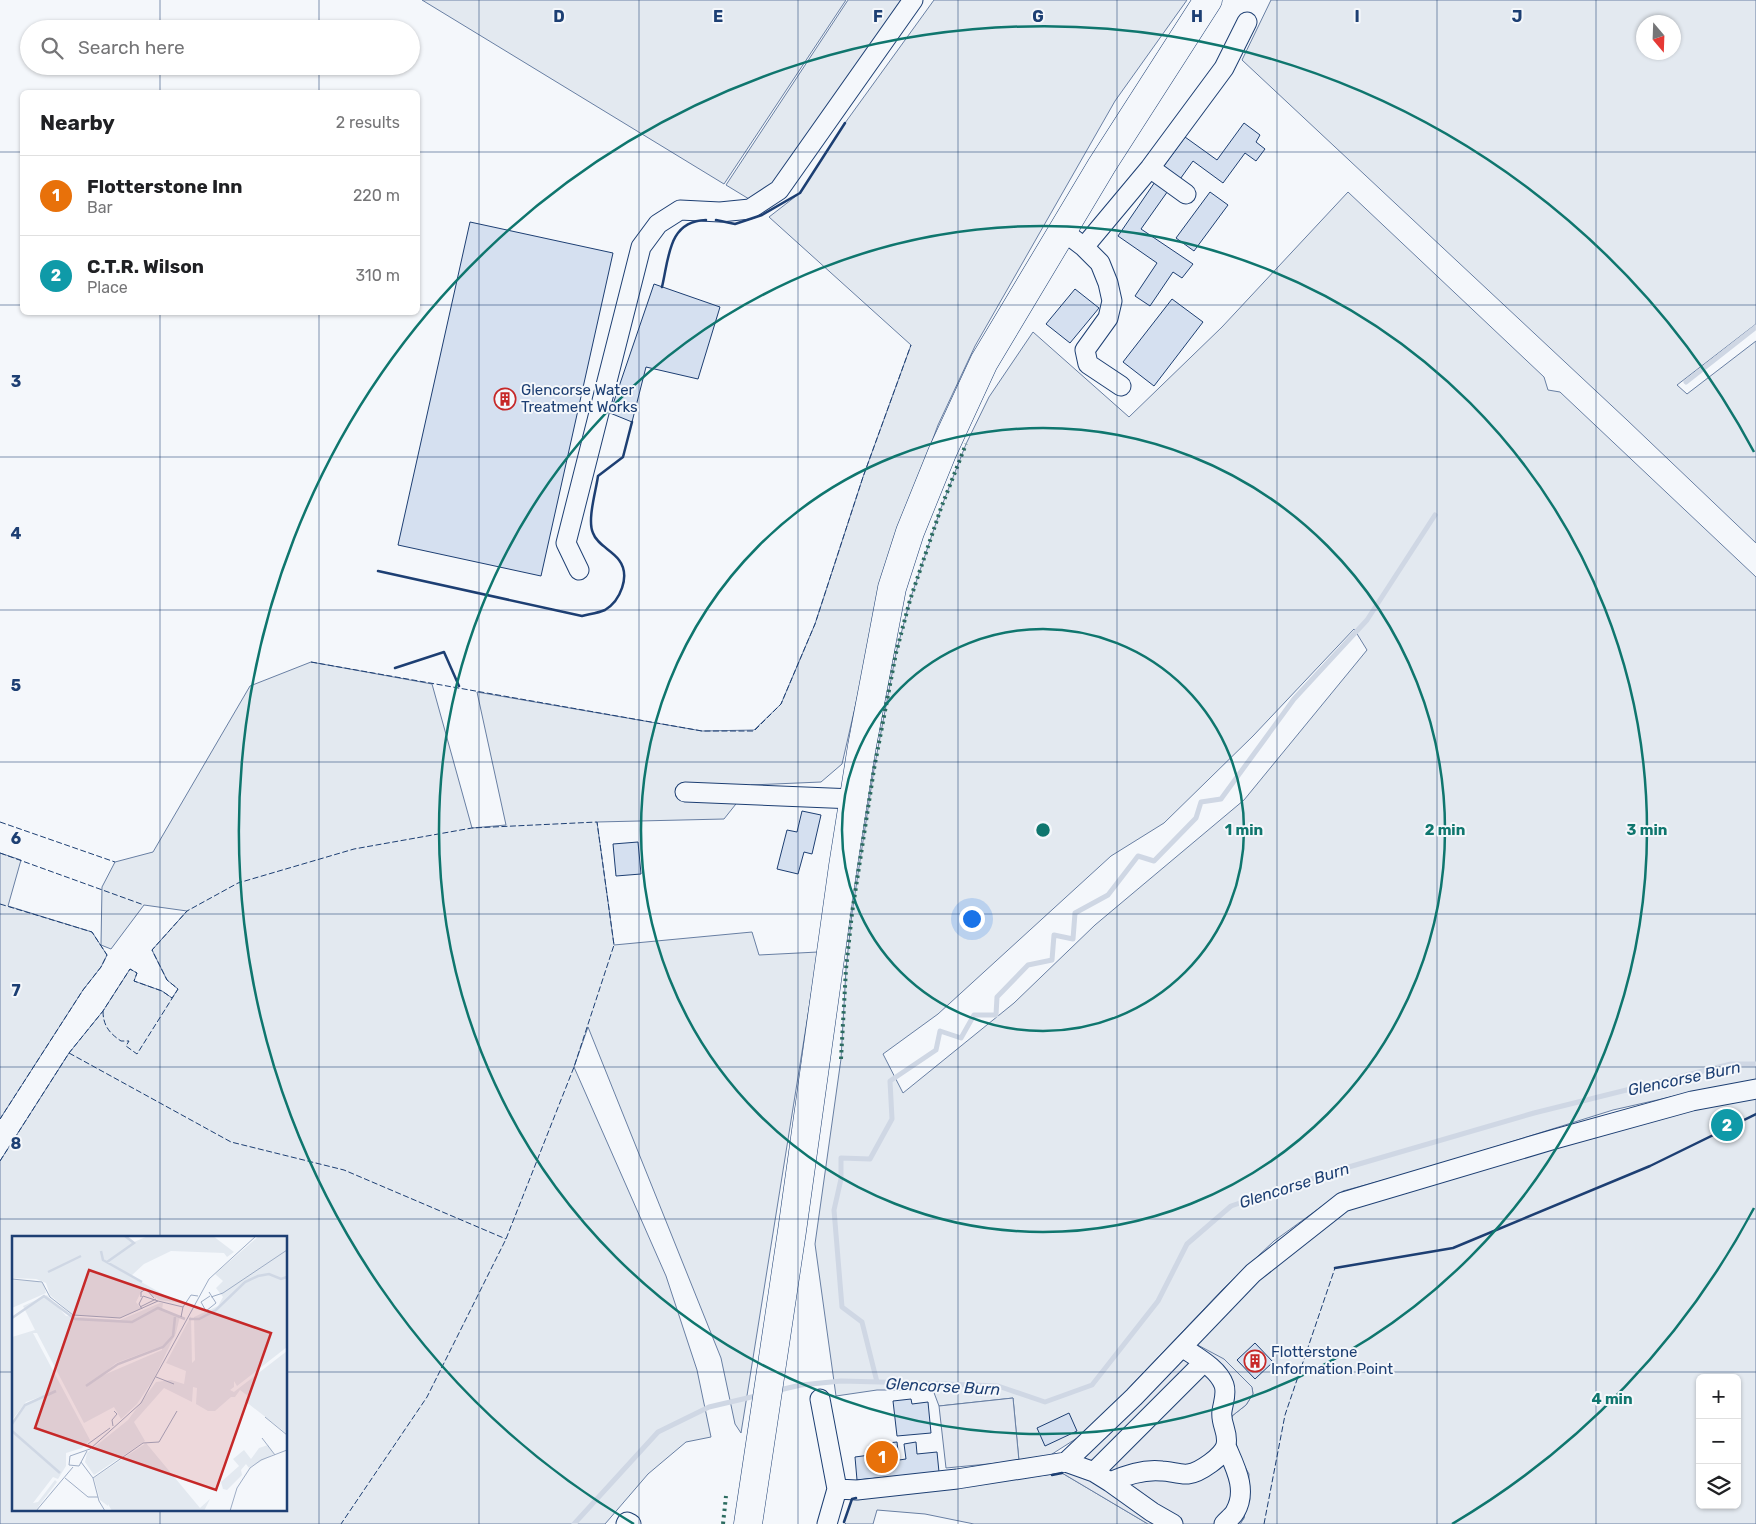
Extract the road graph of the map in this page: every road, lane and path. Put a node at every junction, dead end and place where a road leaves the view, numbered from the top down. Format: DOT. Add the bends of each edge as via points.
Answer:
graph roads {
  1 [pos="913,0"];
  2 [pos="1208,0"];
  3 [pos="1247,22"];
  4 [pos="1150,168"];
  5 [pos="1186,194"];
  6 [pos="1063,231"];
  7 [pos="1084,247"];
  8 [pos="1121,386"];
  9 [pos="579,570"];
  10 [pos="685,792"];
  11 [pos="854,799"];
  12 [pos="1756,1089"];
  13 [pos="1182,1348"];
  14 [pos="1204,1362"];
  15 [pos="820,1399"];
  16 [pos="1226,1446"];
  17 [pos="1066,1462"];
  18 [pos="1094,1472"];
  19 [pos="1110,1482"];
  20 [pos="837,1489"];
  21 [pos="626,1524"];
  22 [pos="631,1524"];
  23 [pos="748,1524"];
  24 [pos="827,1524"];
  25 [pos="1173,1524"];
  26 [pos="1224,1524"];
  1 -- 9 [label="lane" via="779,190 750,209 720,212 680,210 658,224 641,247 566,543"];
  2 -- 6 [label="highway"];
  3 -- 4 [label="lane" via="1224,68"];
  4 -- 5 [label="lane"];
  4 -- 7 [label="lane"];
  6 -- 7 [label="lane"];
  6 -- 11 [label="highway" via="984,362 910,532 892,588"];
  7 -- 8 [label="lane" via="1100,263 1112,301 1108,318 1085,350 1088,364"];
  10 -- 11 [label="lane"];
  11 -- 23 [label="highway"];
  12 -- 13 [label="lane" via="1683,1104 1343,1202 1252,1273"];
  13 -- 14 [label="lane"];
  13 -- 17 [label="lane"];
  14 -- 16 [label="lane" via="1224,1386 1221,1422 1226,1431"];
  14 -- 18 [label="lane"];
  15 -- 20 [label="lane"];
  16 -- 19 [label="lane" via="1214,1461 1189,1474 1160,1470 1131,1473"];
  16 -- 26 [label="lane" via="1240,1478 1240,1496 1235,1512"];
  17 -- 18 [label="lane"];
  17 -- 20 [label="lane" via="957,1479 857,1490"];
  18 -- 19 [label="lane"];
  19 -- 25 [label="lane"];
  20 -- 24 [label="lane"];
  21 -- 22 [label="lane"];
}
